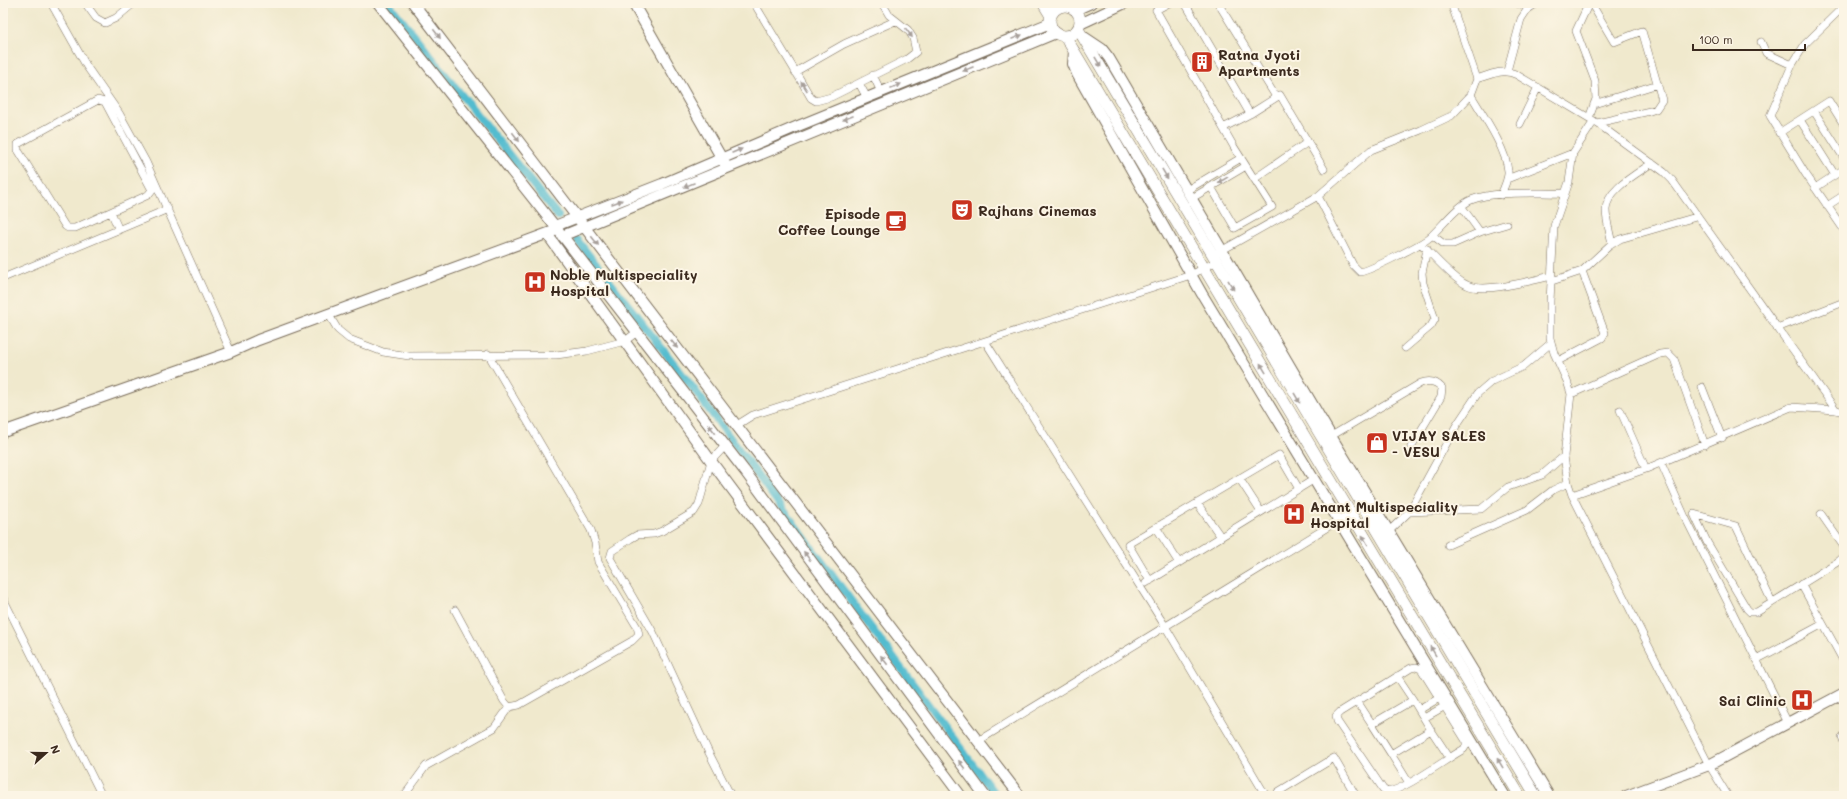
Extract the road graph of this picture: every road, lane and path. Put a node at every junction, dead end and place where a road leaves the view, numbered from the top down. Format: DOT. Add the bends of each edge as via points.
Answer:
graph roads {
  1 [pos="51,3"];
  2 [pos="85,3"];
  3 [pos="134,3"];
  4 [pos="378,3"];
  5 [pos="413,3"];
  6 [pos="633,3"];
  7 [pos="882,3"];
  8 [pos="1043,3"];
  9 [pos="1091,3"];
  10 [pos="1124,3"];
  11 [pos="1169,3"];
  12 [pos="1185,3"];
  13 [pos="1218,3"];
  14 [pos="1451,3"];
  15 [pos="1516,3"];
  16 [pos="1590,3"];
  17 [pos="756,4"];
  18 [pos="1534,5"];
  19 [pos="1068,6"];
  20 [pos="1844,6"];
  21 [pos="895,21"];
  22 [pos="1056,27"];
  23 [pos="1080,29"];
  24 [pos="1761,42"];
  25 [pos="1074,51"];
  26 [pos="1792,65"];
  27 [pos="1508,71"];
  28 [pos="796,72"];
  29 [pos="873,75"];
  30 [pos="1477,79"];
  31 [pos="859,83"];
  32 [pos="1658,84"];
  33 [pos="1538,87"];
  34 [pos="881,92"];
  35 [pos="1471,95"];
  36 [pos="1276,97"];
  37 [pos="867,98"];
  38 [pos="1594,104"];
  39 [pos="1814,111"];
  40 [pos="1250,114"];
  41 [pos="1800,120"];
  42 [pos="1593,121"];
  43 [pos="1520,124"];
  44 [pos="1844,125"];
  45 [pos="1223,128"];
  46 [pos="1779,133"];
  47 [pos="1308,142"];
  48 [pos="138,153"];
  49 [pos="1573,153"];
  50 [pos="722,158"];
  51 [pos="1241,158"];
  52 [pos="1844,158"];
  53 [pos="1652,163"];
  54 [pos="1246,166"];
  55 [pos="728,169"];
  56 [pos="1844,169"];
  57 [pos="1324,170"];
  58 [pos="1835,175"];
  59 [pos="1254,179"];
  60 [pos="1507,179"];
  61 [pos="1211,187"];
  62 [pos="1815,188"];
  63 [pos="1565,193"];
  64 [pos="1190,194"];
  65 [pos="1502,195"];
  66 [pos="1844,195"];
  67 [pos="1318,196"];
  68 [pos="1827,206"];
  69 [pos="1462,207"];
  70 [pos="168,209"];
  71 [pos="111,212"];
  72 [pos="1696,216"];
  73 [pos="577,218"];
  74 [pos="1507,224"];
  75 [pos="584,227"];
  76 [pos="119,230"];
  77 [pos="1844,230"];
  78 [pos="558,231"];
  79 [pos="1480,232"];
  80 [pos="547,234"];
  81 [pos="1432,235"];
  82 [pos="1612,244"];
  83 [pos="1424,246"];
  84 [pos="1218,255"];
  85 [pos="1204,269"];
  86 [pos="1582,271"];
  87 [pos="1191,275"];
  88 [pos="3,278"];
  89 [pos="1552,279"];
  90 [pos="1844,302"];
  91 [pos="329,315"];
  92 [pos="1777,328"];
  93 [pos="637,332"];
  94 [pos="625,341"];
  95 [pos="985,341"];
  96 [pos="1551,343"];
  97 [pos="1405,348"];
  98 [pos="231,352"];
  99 [pos="488,354"];
  100 [pos="1558,361"];
  101 [pos="1702,387"];
  102 [pos="1571,394"];
  103 [pos="1620,410"];
  104 [pos="1836,410"];
  105 [pos="1844,412"];
  106 [pos="737,425"];
  107 [pos="3,432"];
  108 [pos="1327,438"];
  109 [pos="1722,438"];
  110 [pos="1705,445"];
  111 [pos="725,446"];
  112 [pos="1411,447"];
  113 [pos="1564,456"];
  114 [pos="711,461"];
  115 [pos="1661,463"];
  116 [pos="1646,469"];
  117 [pos="1239,478"];
  118 [pos="1313,480"];
  119 [pos="1568,483"];
  120 [pos="1299,489"];
  121 [pos="1572,495"];
  122 [pos="1197,503"];
  123 [pos="1362,506"];
  124 [pos="1261,512"];
  125 [pos="1409,512"];
  126 [pos="1349,514"];
  127 [pos="1821,514"];
  128 [pos="1338,520"];
  129 [pos="1156,527"];
  130 [pos="1385,535"];
  131 [pos="1221,537"];
  132 [pos="1448,545"];
  133 [pos="1844,547"];
  134 [pos="1844,556"];
  135 [pos="1179,563"];
  136 [pos="1150,581"];
  137 [pos="1800,584"];
  138 [pos="1141,587"];
  139 [pos="3,598"];
  140 [pos="1772,602"];
  141 [pos="1745,606"];
  142 [pos="455,610"];
  143 [pos="1732,612"];
  144 [pos="1823,624"];
  145 [pos="1165,626"];
  146 [pos="1756,660"];
  147 [pos="1844,662"];
  148 [pos="1397,676"];
  149 [pos="1844,693"];
  150 [pos="1413,700"];
  151 [pos="1357,701"];
  152 [pos="1444,701"];
  153 [pos="509,707"];
  154 [pos="1419,710"];
  155 [pos="1424,718"];
  156 [pos="1788,723"];
  157 [pos="1372,724"];
  158 [pos="1431,730"];
  159 [pos="1844,735"];
  160 [pos="978,741"];
  161 [pos="1844,742"];
  162 [pos="1391,754"];
  163 [pos="1450,757"];
  164 [pos="1709,765"];
  165 [pos="1409,782"];
  166 [pos="102,796"];
  167 [pos="404,796"];
  168 [pos="731,796"];
  169 [pos="961,796"];
  170 [pos="985,796"];
  171 [pos="1020,796"];
  172 [pos="1266,796"];
  173 [pos="1280,796"];
  174 [pos="1356,796"];
  175 [pos="1505,796"];
  176 [pos="1520,796"];
  177 [pos="1536,796"];
  178 [pos="1549,796"];
  179 [pos="1626,796"];
  180 [pos="1728,796"];
  1 -- 48 [label="street" via="87,67 119,113"];
  2 -- 3 [label="street" via="96,18 105,23 116,18"];
  4 -- 78 [label="street"];
  5 -- 73 [label="street, one-way"];
  6 -- 50 [label="street"];
  7 -- 21 [label="street"];
  8 -- 22 [label="main road"];
  9 -- 19 [label="street"];
  10 -- 23 [label="street"];
  11 -- 45 [label="street" via="1156,10"];
  12 -- 40 [label="street"];
  13 -- 36 [label="street"];
  14 -- 30 [label="street"];
  15 -- 18 [label="street"];
  16 -- 32 [label="street" via="1614,42 1642,31"];
  16 -- 38 [label="street" via="1576,31 1595,81"];
  17 -- 28 [label="street"];
  18 -- 27 [label="street" via="1521,19"];
  19 -- 22 [label="main road" via="1057,9"];
  19 -- 23 [label="main road" via="1078,14"];
  20 -- 26 [label="street" via="1805,44"];
  21 -- 28 [label="street" via="844,44"];
  21 -- 29 [label="street, one-way" via="908,30 916,52"];
  22 -- 23 [label="main road" via="1070,35"];
  22 -- 25 [label="main road"];
  34 -- 22 [label="street, one-way"];
  22 -- 55 [label="street, one-way"];
  23 -- 64 [label="street" via="1106,53"];
  23 -- 84 [label="main road, one-way"];
  24 -- 26 [label="street" via="1766,53"];
  25 -- 85 [label="main road"];
  25 -- 87 [label="street" via="1073,64 1076,74"];
  26 -- 46 [label="street" via="1770,116"];
  27 -- 30 [label="street"];
  27 -- 33 [label="street"];
  31 -- 28 [label="street, one-way" via="832,97 816,101"];
  29 -- 31 [label="street"];
  29 -- 34 [label="street"];
  30 -- 35 [label="street"];
  31 -- 37 [label="street"];
  32 -- 38 [label="street"];
  32 -- 42 [label="street" via="1662,100 1656,109"];
  33 -- 42 [label="street"];
  33 -- 43 [label="street"];
  34 -- 37 [label="street"];
  35 -- 60 [label="street" via="1499,143 1508,171"];
  35 -- 67 [label="street" via="1446,119 1364,154"];
  36 -- 40 [label="street"];
  36 -- 47 [label="street" via="1280,95"];
  50 -- 37 [label="street, one-way"];
  38 -- 42 [label="street"];
  39 -- 41 [label="street"];
  39 -- 44 [label="street" via="1829,101"];
  39 -- 52 [label="street"];
  40 -- 45 [label="street"];
  41 -- 46 [label="street"];
  41 -- 58 [label="street"];
  42 -- 49 [label="street"];
  42 -- 53 [label="street"];
  45 -- 51 [label="street"];
  46 -- 62 [label="street"];
  47 -- 57 [label="street"];
  47 -- 59 [label="street"];
  48 -- 70 [label="street"];
  48 -- 71 [label="street" via="151,193"];
  48 -- 71 [label="street" via="131,151 105,102 101,100 18,144 18,150 65,226 75,228"];
  49 -- 60 [label="street"];
  49 -- 63 [label="street"];
  50 -- 55 [label="street"];
  73 -- 50 [label="street, one-way"];
  51 -- 54 [label="street"];
  51 -- 64 [label="street"];
  53 -- 72 [label="street" via="1672,180"];
  53 -- 82 [label="street" via="1623,184 1608,202 1607,215"];
  54 -- 59 [label="street"];
  54 -- 61 [label="street, one-way"];
  55 -- 75 [label="street, one-way"];
  56 -- 58 [label="street"];
  58 -- 62 [label="street"];
  59 -- 61 [label="street" via="1272,207 1235,228"];
  60 -- 65 [label="street"];
  61 -- 64 [label="street"];
  62 -- 68 [label="street"];
  63 -- 65 [label="street"];
  63 -- 89 [label="street" via="1554,226"];
  64 -- 84 [label="street"];
  65 -- 69 [label="street" via="1473,199"];
  66 -- 68 [label="street"];
  67 -- 83 [label="street" via="1353,265 1360,272"];
  67 -- 84 [label="street"];
  68 -- 77 [label="street"];
  69 -- 79 [label="street"];
  69 -- 81 [label="street"];
  70 -- 76 [label="street"];
  70 -- 98 [label="street"];
  71 -- 76 [label="street"];
  72 -- 82 [label="street" via="1626,237"];
  72 -- 92 [label="street"];
  73 -- 75 [label="street"];
  73 -- 78 [label="street"];
  74 -- 79 [label="street"];
  75 -- 78 [label="street"];
  75 -- 106 [label="street, one-way"];
  76 -- 88 [label="street"];
  78 -- 80 [label="street"];
  78 -- 93 [label="street"];
  79 -- 81 [label="street" via="1448,245"];
  80 -- 91 [label="street"];
  80 -- 94 [label="street"];
  81 -- 83 [label="street"];
  82 -- 86 [label="street"];
  83 -- 89 [label="street" via="1460,281 1473,288 1491,288"];
  83 -- 97 [label="street" via="1423,283 1435,319 1431,326"];
  84 -- 85 [label="street"];
  84 -- 108 [label="main road"];
  85 -- 87 [label="street"];
  126 -- 85 [label="main road, one-way"];
  86 -- 89 [label="street"];
  86 -- 100 [label="street" via="1605,333 1602,338"];
  87 -- 95 [label="street"];
  87 -- 118 [label="street"];
  89 -- 96 [label="street"];
  90 -- 92 [label="street"];
  91 -- 98 [label="street"];
  91 -- 99 [label="street" via="338,330 349,339 391,354"];
  92 -- 104 [label="street"];
  93 -- 94 [label="street"];
  111 -- 93 [label="street, one-way"];
  94 -- 99 [label="street" via="595,350 562,354"];
  94 -- 114 [label="street"];
  95 -- 106 [label="street" via="753,415"];
  95 -- 138 [label="street"];
  96 -- 100 [label="street"];
  96 -- 125 [label="street" via="1524,366 1492,381 1478,393 1456,426"];
  98 -- 107 [label="street"];
  99 -- 153 [label="street" via="591,530 598,562 639,631 632,641 519,705"];
  100 -- 102 [label="street"];
  101 -- 109 [label="street"];
  102 -- 110 [label="street" via="1660,354 1668,353 1674,359"];
  102 -- 113 [label="street"];
  103 -- 116 [label="street"];
  104 -- 105 [label="street"];
  104 -- 109 [label="street" via="1791,407"];
  106 -- 160 [label="street"];
  108 -- 112 [label="street" via="1421,383 1436,383 1442,388 1441,397"];
  108 -- 123 [label="main road"];
  108 -- 130 [label="street"];
  109 -- 110 [label="street"];
  110 -- 115 [label="street"];
  111 -- 114 [label="street"];
  170 -- 111 [label="street, one-way"];
  113 -- 119 [label="street"];
  113 -- 125 [label="street" via="1542,475 1508,487 1481,509"];
  114 -- 168 [label="street" via="699,504 694,512 662,531 630,538 612,551 610,558 653,632"];
  114 -- 169 [label="street"];
  115 -- 116 [label="street"];
  115 -- 143 [label="street"];
  116 -- 121 [label="street"];
  117 -- 120 [label="street" via="1278,455"];
  117 -- 122 [label="street"];
  117 -- 124 [label="street"];
  118 -- 120 [label="street"];
  118 -- 128 [label="street"];
  119 -- 121 [label="street"];
  119 -- 132 [label="street" via="1553,490 1527,510"];
  120 -- 124 [label="street"];
  121 -- 164 [label="street"];
  122 -- 129 [label="street"];
  122 -- 131 [label="street"];
  123 -- 126 [label="street"];
  123 -- 130 [label="main road"];
  124 -- 131 [label="street"];
  125 -- 130 [label="street"];
  126 -- 128 [label="street"];
  176 -- 126 [label="main road, one-way"];
  127 -- 133 [label="street"];
  128 -- 145 [label="street"];
  128 -- 152 [label="street"];
  129 -- 135 [label="street"];
  129 -- 136 [label="street" via="1128,544"];
  130 -- 177 [label="main road"];
  130 -- 178 [label="street"];
  131 -- 135 [label="street"];
  134 -- 137 [label="street"];
  135 -- 136 [label="street"];
  136 -- 138 [label="street"];
  137 -- 140 [label="street"];
  137 -- 144 [label="street"];
  138 -- 145 [label="street"];
  139 -- 166 [label="street"];
  140 -- 141 [label="street" via="1757,612 1750,612"];
  140 -- 141 [label="street" via="1736,526 1694,514 1707,542"];
  141 -- 143 [label="street"];
  142 -- 153 [label="street"];
  143 -- 146 [label="street"];
  144 -- 146 [label="street"];
  144 -- 147 [label="street"];
  145 -- 160 [label="street"];
  145 -- 172 [label="street"];
  146 -- 156 [label="street"];
  148 -- 150 [label="street"];
  148 -- 151 [label="street"];
  148 -- 152 [label="street" via="1411,668 1420,669"];
  149 -- 156 [label="street"];
  150 -- 154 [label="street"];
  150 -- 157 [label="street"];
  151 -- 157 [label="street"];
  151 -- 165 [label="street" via="1336,716 1337,722 1387,792"];
  152 -- 154 [label="street"];
  152 -- 155 [label="street"];
  152 -- 163 [label="street" via="1466,741 1464,749"];
  152 -- 175 [label="street"];
  153 -- 167 [label="street" via="494,728 426,766"];
  154 -- 155 [label="street"];
  155 -- 158 [label="street"];
  156 -- 164 [label="street"];
  157 -- 162 [label="street"];
  158 -- 162 [label="street"];
  158 -- 163 [label="street"];
  159 -- 161 [label="street"];
  160 -- 171 [label="street"];
  162 -- 165 [label="street"];
  163 -- 165 [label="street"];
  164 -- 179 [label="street"];
  164 -- 180 [label="street"];
  173 -- 174 [label="street" via="1278,792 1334,758"];
}
